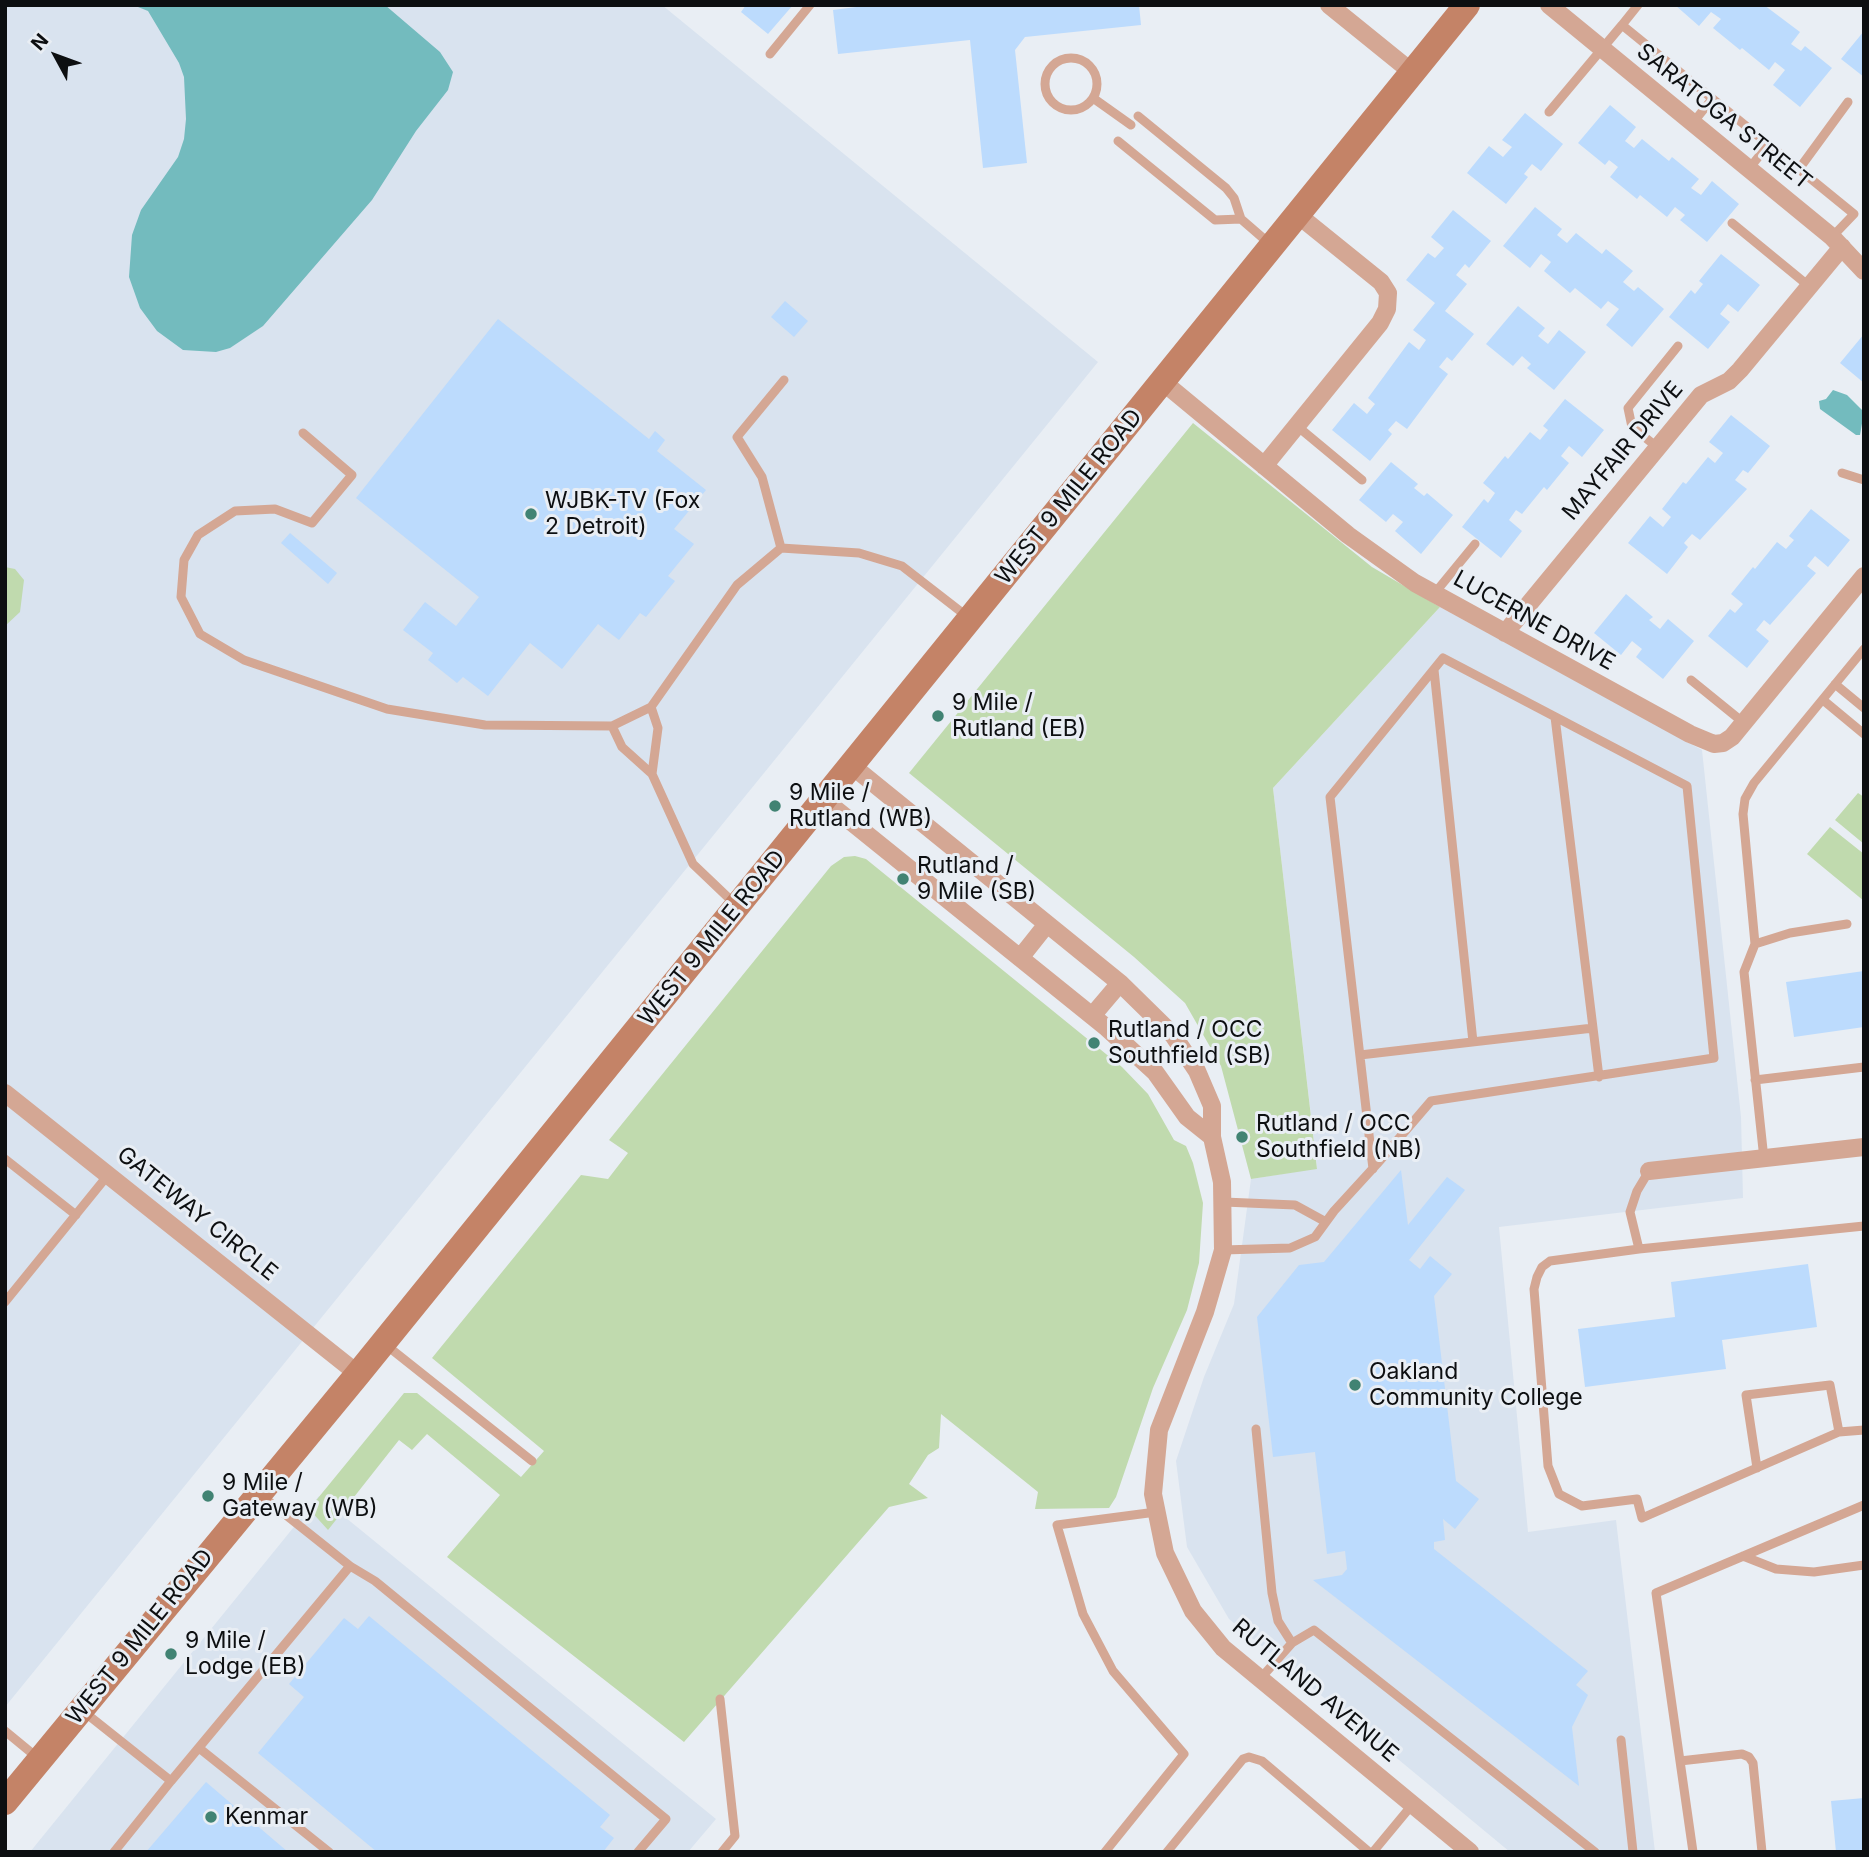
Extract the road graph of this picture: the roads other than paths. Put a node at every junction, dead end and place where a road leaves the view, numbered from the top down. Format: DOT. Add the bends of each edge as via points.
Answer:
graph roads {
  1 [pos="810,5"];
  2 [pos="1329,5"];
  3 [pos="1467,5"];
  4 [pos="1549,5"];
  5 [pos="1638,5"];
  6 [pos="1622,25"];
  7 [pos="1602,49"];
  8 [pos="770,54"];
  9 [pos="1413,73"];
  10 [pos="1093,98"];
  11 [pos="1712,99"];
  12 [pos="1848,102"];
  13 [pos="1549,112"];
  14 [pos="1138,116"];
  15 [pos="1692,124"];
  16 [pos="1131,125"];
  17 [pos="1118,141"];
  18 [pos="1768,145"];
  19 [pos="1799,169"];
  20 [pos="1748,170"];
  21 [pos="1298,215"];
  22 [pos="1241,219"];
  23 [pos="1731,223"];
  24 [pos="1837,242"];
  25 [pos="1272,246"];
  26 [pos="1864,271"];
  27 [pos="1810,286"];
  28 [pos="1678,346"];
  29 [pos="784,380"];
  30 [pos="1163,382"];
  31 [pos="1297,426"];
  32 [pos="303,433"];
  33 [pos="1657,447"];
  34 [pos="1264,466"];
  35 [pos="1842,473"];
  36 [pos="1362,480"];
  37 [pos="1864,480"];
  38 [pos="1475,544"];
  39 [pos="781,548"];
  40 [pos="1864,576"];
  41 [pos="1434,594"];
  42 [pos="970,619"];
  43 [pos="1505,633"];
  44 [pos="1864,649"];
  45 [pos="1434,670"];
  46 [pos="1691,680"];
  47 [pos="1835,684"];
  48 [pos="1823,699"];
  49 [pos="651,707"];
  50 [pos="1864,708"];
  51 [pos="1555,717"];
  52 [pos="1744,723"];
  53 [pos="612,726"];
  54 [pos="1864,734"];
  55 [pos="851,765"];
  56 [pos="652,774"];
  57 [pos="823,799"];
  58 [pos="737,906"];
  59 [pos="1047,924"];
  60 [pos="1847,924"];
  61 [pos="1755,944"];
  62 [pos="1020,958"];
  63 [pos="1120,983"];
  64 [pos="1092,1016"];
  65 [pos="1593,1028"];
  66 [pos="1473,1042"];
  67 [pos="1360,1055"];
  68 [pos="1864,1067"];
  69 [pos="1599,1077"];
  70 [pos="1755,1080"];
  71 [pos="5,1093"];
  72 [pos="1212,1137"];
  73 [pos="1864,1147"];
  74 [pos="1764,1158"];
  75 [pos="5,1159"];
  76 [pos="1373,1168"];
  77 [pos="1649,1171"];
  78 [pos="108,1175"];
  79 [pos="1224,1202"];
  80 [pos="76,1215"];
  81 [pos="1326,1222"];
  82 [pos="1864,1226"];
  83 [pos="1639,1249"];
  84 [pos="1223,1250"];
  85 [pos="5,1302"];
  86 [pos="383,1343"];
  87 [pos="358,1374"];
  88 [pos="1256,1429"];
  89 [pos="1864,1430"];
  90 [pos="1839,1432"];
  91 [pos="532,1461"];
  92 [pos="1757,1468"];
  93 [pos="258,1493"];
  94 [pos="1864,1505"];
  95 [pos="1156,1512"];
  96 [pos="1743,1556"];
  97 [pos="1864,1565"];
  98 [pos="350,1566"];
  99 [pos="1292,1643"];
  100 [pos="1260,1679"];
  101 [pos="720,1699"];
  102 [pos="81,1710"];
  103 [pos="5,1731"];
  104 [pos="1621,1740"];
  105 [pos="199,1748"];
  106 [pos="40,1760"];
  107 [pos="1680,1761"];
  108 [pos="171,1781"];
  109 [pos="5,1802"];
  110 [pos="1412,1805"];
  111 [pos="114,1852"];
  112 [pos="329,1852"];
  113 [pos="638,1852"];
  114 [pos="722,1852"];
  115 [pos="1105,1852"];
  116 [pos="1167,1852"];
  117 [pos="1371,1852"];
  118 [pos="1469,1852"];
  119 [pos="1595,1852"];
  120 [pos="1633,1852"];
  121 [pos="1693,1852"];
  122 [pos="1762,1852"];
  1 -- 8 [label="lane"];
  2 -- 9 [label="street"];
  3 -- 9 [label="main road, WEST 9 MILE ROAD"];
  4 -- 7 [label="street, SARATOGA STREET"];
  5 -- 6 [label="lane"];
  6 -- 7 [label="lane"];
  6 -- 11 [label="lane"];
  7 -- 13 [label="lane"];
  7 -- 15 [label="street, SARATOGA STREET"];
  9 -- 21 [label="main road, WEST 9 MILE ROAD"];
  10 -- 10 [label="lane" via="1097,90 1094,72 1081,60 1063,60 1049,71 1045,86 1057,106 1073,110"];
  10 -- 16 [label="lane"];
  11 -- 15 [label="lane"];
  11 -- 18 [label="lane"];
  12 -- 19 [label="lane"];
  14 -- 22 [label="lane" via="1226,188"];
  15 -- 20 [label="street, SARATOGA STREET"];
  17 -- 22 [label="lane" via="1215,220"];
  18 -- 19 [label="lane"];
  18 -- 20 [label="lane"];
  19 -- 24 [label="lane" via="1854,214"];
  20 -- 24 [label="street, SARATOGA STREET"];
  21 -- 25 [label="main road, WEST 9 MILE ROAD"];
  21 -- 31 [label="street" via="1381,282 1388,293 1380,323"];
  22 -- 25 [label="lane"];
  23 -- 27 [label="lane"];
  24 -- 26 [label="street, SARATOGA STREET"];
  24 -- 27 [label="street, MAYFAIR DRIVE"];
  25 -- 30 [label="main road, WEST 9 MILE ROAD"];
  27 -- 33 [label="street, MAYFAIR DRIVE" via="1740,370 1701,395"];
  28 -- 33 [label="lane" via="1628,408 1632,427"];
  29 -- 39 [label="lane" via="737,437 762,477"];
  30 -- 34 [label="street, LUCERNE DRIVE"];
  30 -- 42 [label="main road, WEST 9 MILE ROAD"];
  31 -- 34 [label="street"];
  31 -- 36 [label="lane"];
  32 -- 53 [label="lane" via="352,475 312,523 275,509 235,511 198,535 184,560 181,597 200,634 244,660 387,709 485,725"];
  33 -- 43 [label="street, MAYFAIR DRIVE"];
  34 -- 41 [label="street, LUCERNE DRIVE" via="1371,553"];
  35 -- 37 [label="lane"];
  38 -- 41 [label="lane"];
  39 -- 42 [label="lane" via="859,552 902,566"];
  39 -- 49 [label="lane" via="737,585"];
  40 -- 52 [label="street, LUCERNE DRIVE"];
  41 -- 43 [label="street, LUCERNE DRIVE"];
  42 -- 55 [label="main road, WEST 9 MILE ROAD"];
  43 -- 52 [label="street, LUCERNE DRIVE" via="1703,741 1723,743"];
  44 -- 47 [label="lane"];
  45 -- 51 [label="lane" via="1443,658"];
  45 -- 66 [label="lane"];
  45 -- 67 [label="lane" via="1330,797"];
  46 -- 52 [label="lane"];
  47 -- 48 [label="lane"];
  47 -- 50 [label="lane"];
  48 -- 54 [label="lane"];
  48 -- 61 [label="lane" via="1745,799"];
  49 -- 53 [label="lane"];
  49 -- 56 [label="lane" via="658,728"];
  51 -- 65 [label="lane"];
  51 -- 69 [label="lane" via="1687,786 1714,1058"];
  53 -- 56 [label="lane" via="622,747"];
  55 -- 57 [label="main road, WEST 9 MILE ROAD"];
  55 -- 59 [label="street, RUTLAND AVENUE"];
  56 -- 58 [label="lane" via="693,864"];
  57 -- 58 [label="main road, WEST 9 MILE ROAD"];
  57 -- 62 [label="street"];
  58 -- 86 [label="main road, WEST 9 MILE ROAD"];
  59 -- 62 [label="street"];
  59 -- 63 [label="street, RUTLAND AVENUE"];
  60 -- 61 [label="lane"];
  61 -- 70 [label="lane" via="1744,972"];
  62 -- 64 [label="street"];
  63 -- 64 [label="street"];
  63 -- 72 [label="street, RUTLAND AVENUE" via="1173,1035 1197,1071 1212,1106"];
  64 -- 72 [label="street" via="1155,1072 1187,1117"];
  65 -- 66 [label="lane"];
  65 -- 69 [label="lane"];
  66 -- 67 [label="lane"];
  67 -- 76 [label="lane"];
  68 -- 70 [label="lane"];
  69 -- 76 [label="lane" via="1432,1101"];
  70 -- 74 [label="lane"];
  71 -- 78 [label="street, GATEWAY CIRCLE"];
  72 -- 79 [label="street, RUTLAND AVENUE"];
  73 -- 74 [label="street"];
  74 -- 77 [label="street"];
  75 -- 80 [label="lane"];
  76 -- 81 [label="lane"];
  77 -- 83 [label="lane" via="1630,1212"];
  78 -- 80 [label="lane"];
  78 -- 87 [label="street, GATEWAY CIRCLE"];
  79 -- 81 [label="lane" via="1294,1205"];
  79 -- 84 [label="street, RUTLAND AVENUE"];
  80 -- 85 [label="lane"];
  81 -- 84 [label="lane" via="1315,1237 1290,1248"];
  82 -- 83 [label="lane"];
  83 -- 92 [label="lane" via="1550,1261 1537,1276 1548,1466 1559,1494 1582,1506 1637,1499 1642,1518"];
  84 -- 95 [label="street, RUTLAND AVENUE" via="1205,1312 1159,1430"];
  86 -- 87 [label="main road, WEST 9 MILE ROAD"];
  86 -- 91 [label="lane"];
  87 -- 93 [label="main road, WEST 9 MILE ROAD"];
  88 -- 99 [label="lane" via="1272,1593 1278,1621"];
  89 -- 90 [label="lane"];
  90 -- 92 [label="lane"];
  90 -- 92 [label="lane" via="1830,1385 1746,1395"];
  93 -- 98 [label="lane"];
  93 -- 102 [label="main road, WEST 9 MILE ROAD"];
  94 -- 96 [label="lane"];
  95 -- 100 [label="street, RUTLAND AVENUE" via="1171,1571 1193,1611 1223,1648"];
  95 -- 115 [label="lane" via="1057,1525 1083,1615 1113,1671 1184,1754"];
  96 -- 97 [label="lane" via="1776,1569 1814,1572"];
  96 -- 107 [label="lane" via="1656,1592"];
  98 -- 105 [label="lane"];
  98 -- 113 [label="lane" via="666,1819"];
  99 -- 100 [label="lane"];
  99 -- 119 [label="lane" via="1314,1630"];
  100 -- 110 [label="street, RUTLAND AVENUE"];
  101 -- 114 [label="lane" via="735,1836"];
  102 -- 106 [label="main road, WEST 9 MILE ROAD"];
  102 -- 108 [label="lane"];
  103 -- 106 [label="lane"];
  104 -- 120 [label="lane"];
  105 -- 108 [label="lane"];
  105 -- 112 [label="lane"];
  106 -- 109 [label="main road, WEST 9 MILE ROAD"];
  107 -- 121 [label="lane"];
  107 -- 122 [label="lane" via="1749,1757"];
  108 -- 111 [label="lane"];
  110 -- 117 [label="lane"];
  110 -- 118 [label="street, RUTLAND AVENUE"];
  116 -- 117 [label="lane" via="1249,1757 1262,1761"];
}
